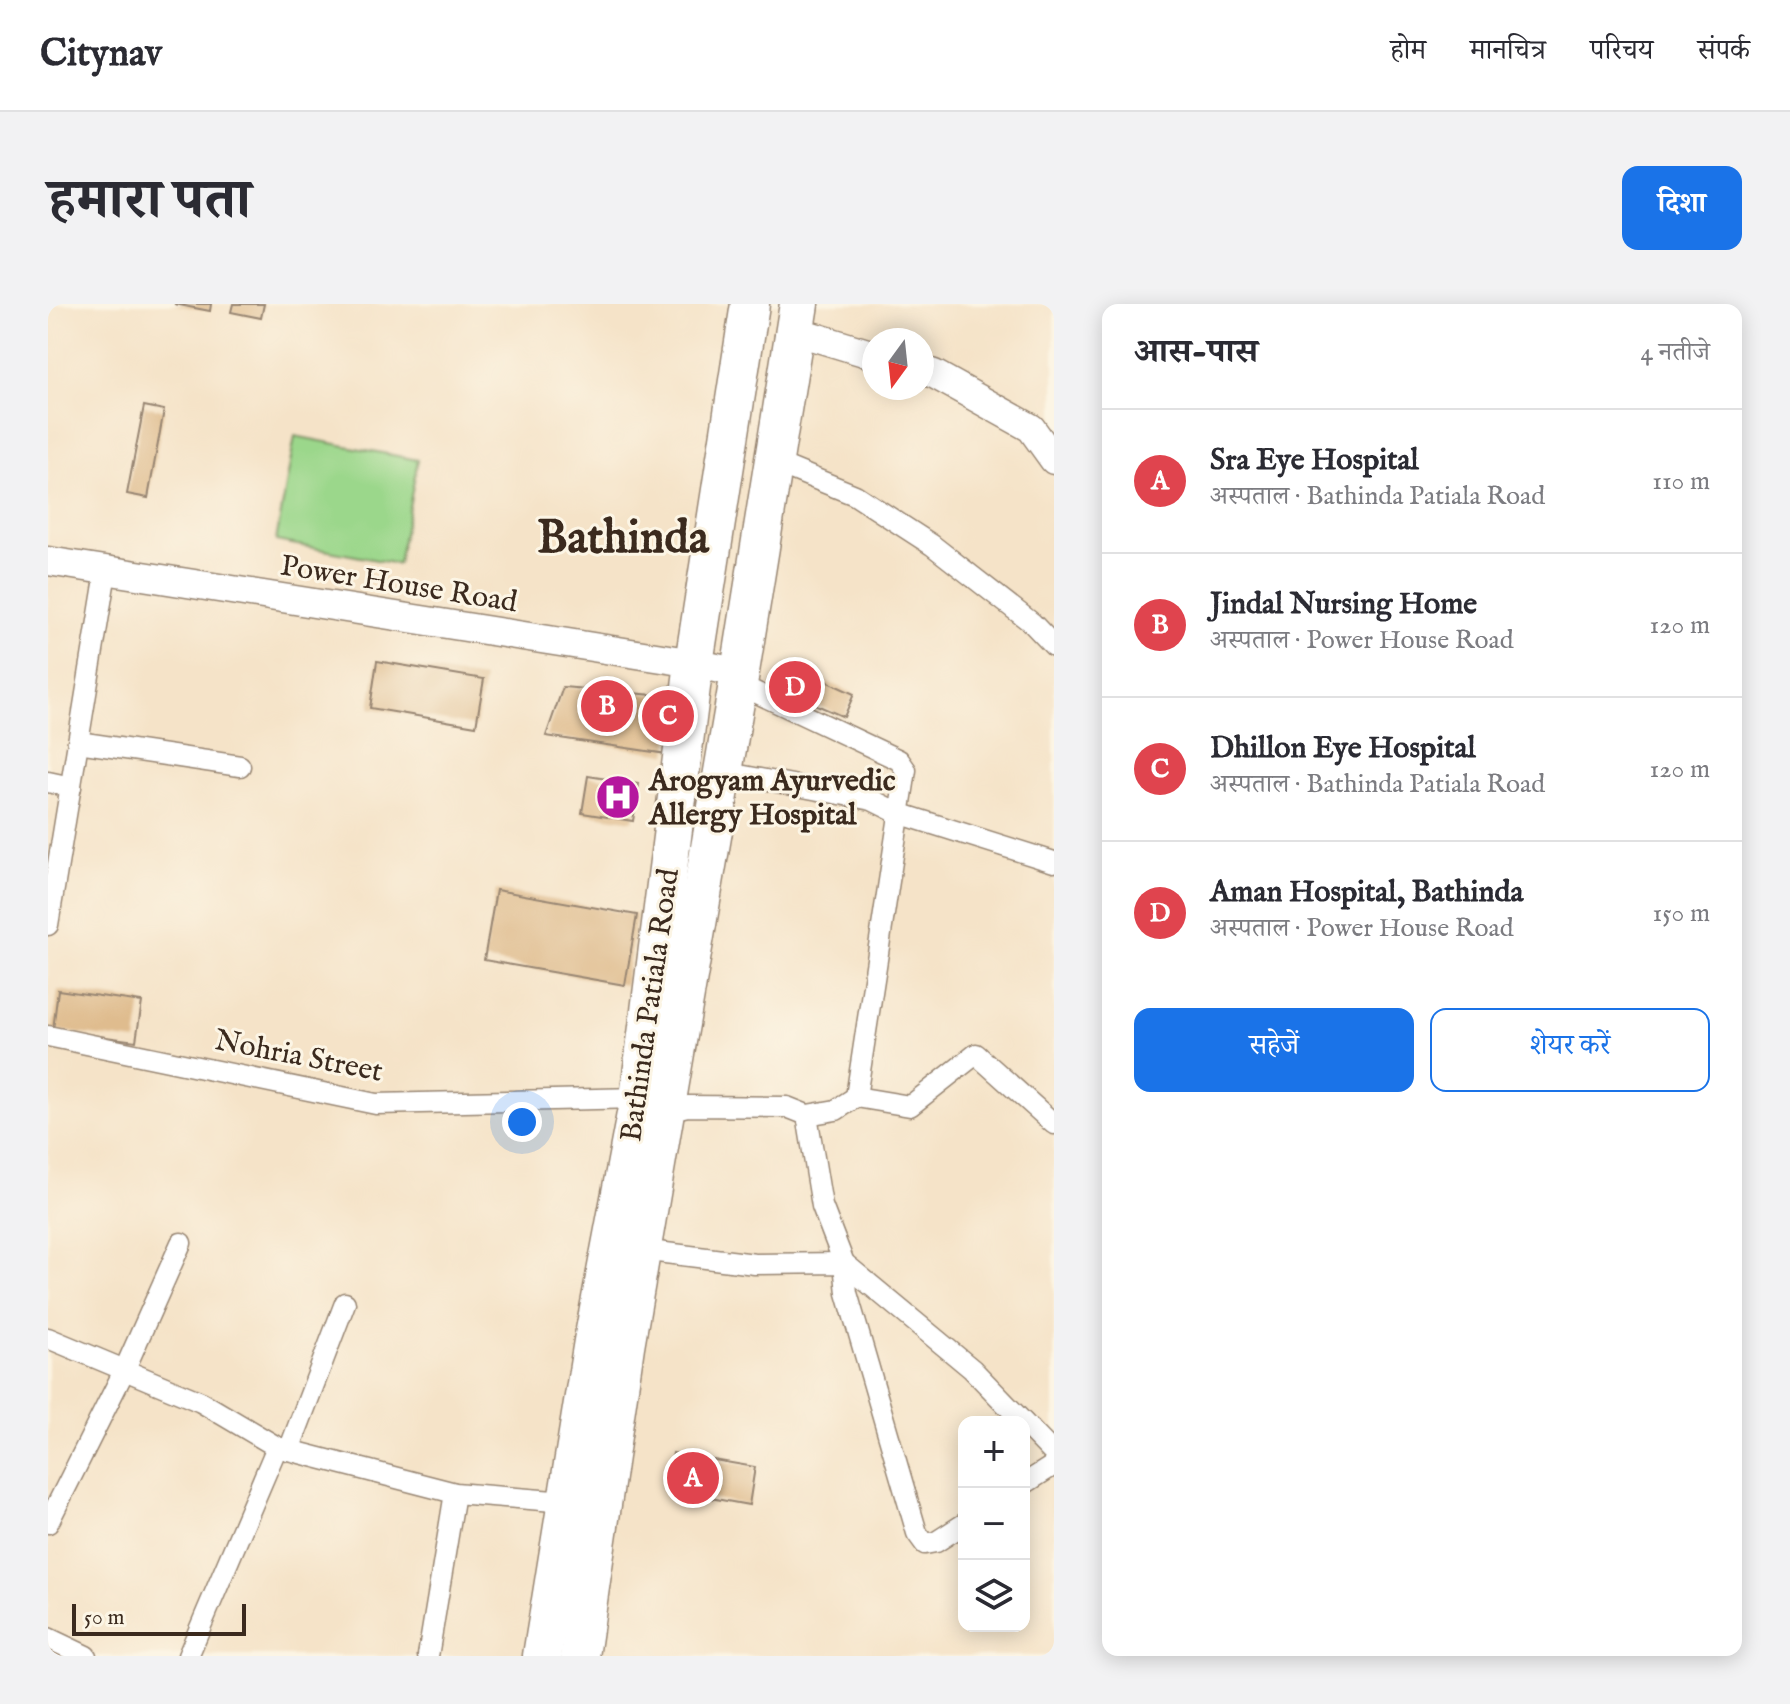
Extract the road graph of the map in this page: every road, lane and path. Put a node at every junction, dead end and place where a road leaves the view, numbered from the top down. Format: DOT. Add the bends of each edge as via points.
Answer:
graph roads {
  1 [pos="750,304"];
  2 [pos="797,317"];
  3 [pos="862,349"];
  4 [pos="934,374"];
  5 [pos="1054,460"];
  6 [pos="774,462"];
  7 [pos="48,561"];
  8 [pos="106,572"];
  9 [pos="1054,646"];
  10 [pos="694,663"];
  11 [pos="739,678"];
  12 [pos="78,742"];
  13 [pos="240,766"];
  14 [pos="723,772"];
  15 [pos="48,782"];
  16 [pos="71,787"];
  17 [pos="898,813"];
  18 [pos="1054,862"];
  19 [pos="48,925"];
  20 [pos="48,1036"];
  21 [pos="856,1097"];
  22 [pos="652,1105"];
  23 [pos="807,1115"];
  24 [pos="1054,1124"];
  25 [pos="181,1243"];
  26 [pos="641,1250"];
  27 [pos="844,1263"];
  28 [pos="345,1303"];
  29 [pos="48,1338"];
  30 [pos="124,1371"];
  31 [pos="1018,1416"];
  32 [pos="1030,1428"];
  33 [pos="283,1448"];
  34 [pos="1054,1454"];
  35 [pos="1054,1465"];
  36 [pos="1030,1480"];
  37 [pos="455,1493"];
  38 [pos="566,1502"];
  39 [pos="48,1523"];
  40 [pos="958,1528"];
  41 [pos="48,1638"];
  42 [pos="86,1656"];
  43 [pos="188,1656"];
  44 [pos="428,1656"];
  45 [pos="542,1656"];
  46 [pos="580,1656"];
  1 -- 10 [label="highway, Bathinda Patiala Road"];
  2 -- 3 [label="street"];
  2 -- 6 [label="highway"];
  4 -- 5 [label="street" via="1031,428"];
  6 -- 9 [label="street" via="855,495 932,545"];
  6 -- 11 [label="highway"];
  7 -- 8 [label="street, Power House Road"];
  8 -- 10 [label="street, Power House Road"];
  8 -- 12 [label="street"];
  10 -- 11 [label="street, Power House Road"];
  10 -- 22 [label="highway, Bathinda Patiala Road"];
  11 -- 14 [label="highway"];
  11 -- 17 [label="street" via="899,760 906,770"];
  12 -- 13 [label="street"];
  12 -- 16 [label="street"];
  14 -- 17 [label="street" via="872,800"];
  14 -- 22 [label="highway"];
  15 -- 16 [label="street"];
  16 -- 19 [label="street"];
  17 -- 18 [label="street"];
  17 -- 21 [label="street"];
  20 -- 22 [label="street, Nohria Street" via="376,1104"];
  21 -- 23 [label="street" via="836,1110"];
  21 -- 24 [label="street" via="910,1106 976,1054"];
  22 -- 23 [label="street, Nohria Street" via="787,1107"];
  22 -- 26 [label="highway"];
  22 -- 38 [label="highway, Bathinda Patiala Road"];
  23 -- 27 [label="street" via="822,1206"];
  25 -- 30 [label="street"];
  26 -- 27 [label="street" via="755,1264"];
  26 -- 46 [label="highway"];
  27 -- 31 [label="street" via="972,1369"];
  27 -- 40 [label="street" via="847,1293 917,1533 925,1544"];
  28 -- 33 [label="street"];
  29 -- 30 [label="street"];
  30 -- 33 [label="street" via="201,1402"];
  30 -- 39 [label="street"];
  32 -- 34 [label="street"];
  33 -- 37 [label="street"];
  33 -- 43 [label="street"];
  35 -- 36 [label="street"];
  37 -- 38 [label="street"];
  37 -- 44 [label="street"];
  38 -- 45 [label="highway, Bathinda Patiala Road"];
  41 -- 42 [label="street"];
}
